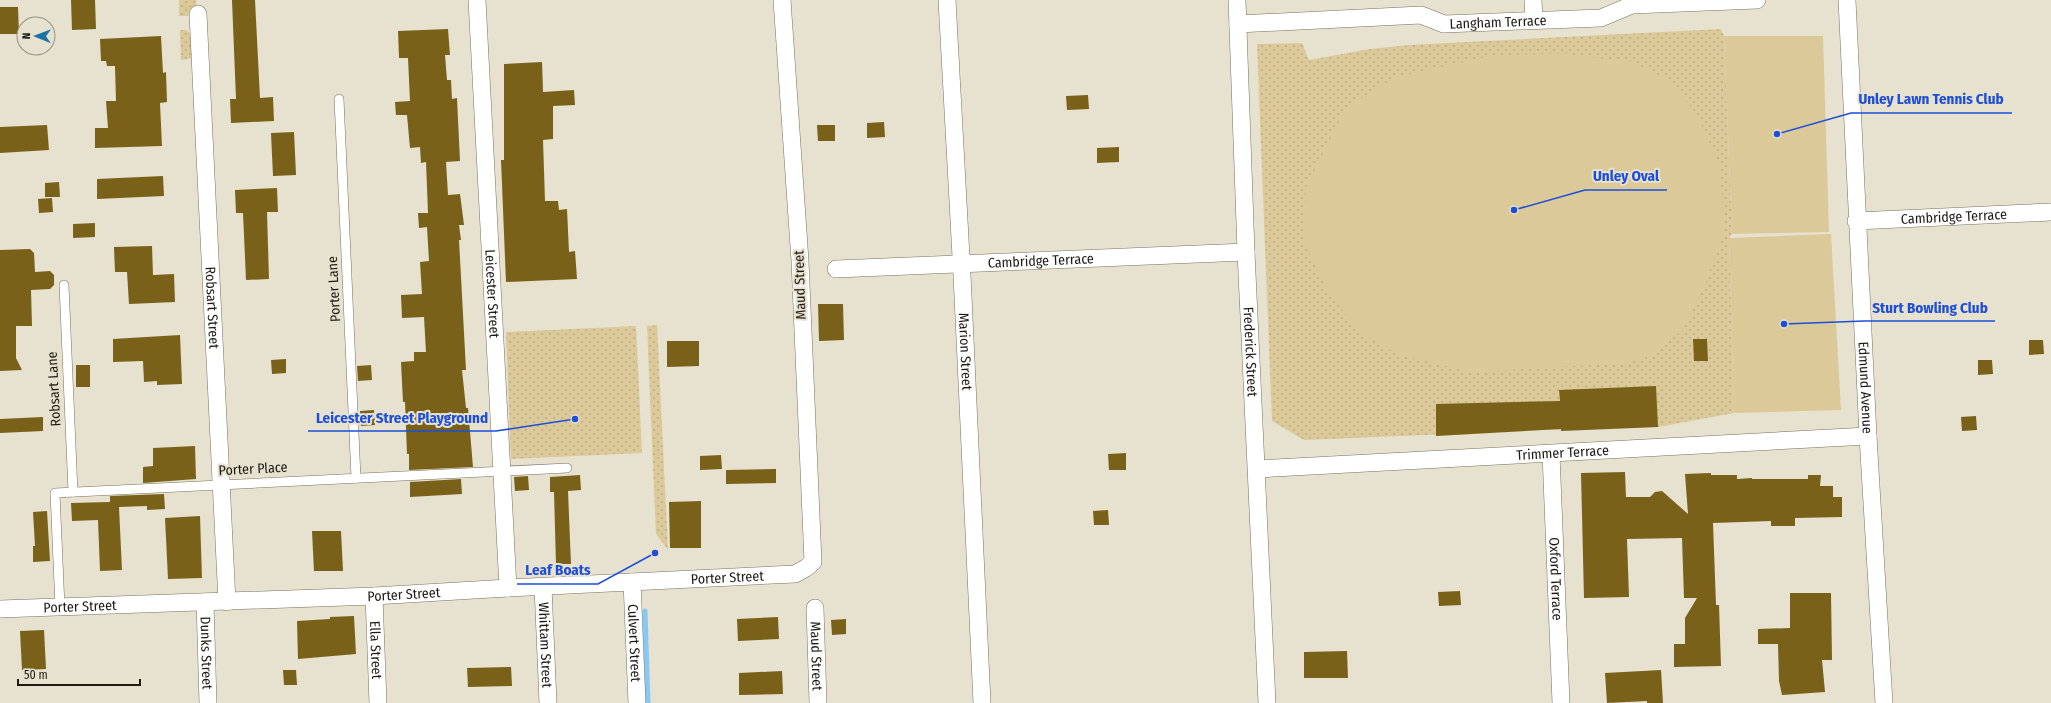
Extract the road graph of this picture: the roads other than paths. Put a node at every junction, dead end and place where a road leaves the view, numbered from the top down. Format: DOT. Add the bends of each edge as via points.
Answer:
graph roads {
  1 [pos="477,0"];
  2 [pos="782,0"];
  3 [pos="947,0"];
  4 [pos="1237,0"];
  5 [pos="1533,0"];
  6 [pos="1757,0"];
  7 [pos="1847,0"];
  8 [pos="198,14"];
  9 [pos="1534,20"];
  10 [pos="1238,24"];
  11 [pos="339,99"];
  12 [pos="2051,212"];
  13 [pos="1856,221"];
  14 [pos="1246,252"];
  15 [pos="962,264"];
  16 [pos="836,269"];
  17 [pos="64,285"];
  18 [pos="1868,436"];
  19 [pos="1551,454"];
  20 [pos="567,468"];
  21 [pos="1257,469"];
  22 [pos="502,471"];
  23 [pos="356,478"];
  24 [pos="220,484"];
  25 [pos="73,492"];
  26 [pos="806,568"];
  27 [pos="632,582"];
  28 [pos="543,587"];
  29 [pos="508,588"];
  30 [pos="374,596"];
  31 [pos="206,602"];
  32 [pos="227,602"];
  33 [pos="60,607"];
  34 [pos="815,608"];
  35 [pos="0,610"];
  36 [pos="208,703"];
  37 [pos="378,703"];
  38 [pos="548,703"];
  39 [pos="637,703"];
  40 [pos="818,703"];
  41 [pos="982,703"];
  42 [pos="1267,703"];
  43 [pos="1561,703"];
  44 [pos="1884,703"];
  1 -- 22 [label="street, Leicester Street"];
  2 -- 26 [label="street, Maud Street" via="800,261 813,562"];
  3 -- 15 [label="street, Marion Street"];
  4 -- 10 [label="street, Frederick Street"];
  5 -- 9 [label="street"];
  6 -- 9 [label="street, Langham Terrace" via="1632,5 1601,18"];
  7 -- 13 [label="street, Edmund Avenue"];
  8 -- 24 [label="street, Robsart Street"];
  9 -- 10 [label="street, Langham Terrace" via="1444,24 1421,15"];
  10 -- 14 [label="street, Frederick Street"];
  11 -- 23 [label="lane, Porter Lane"];
  12 -- 13 [label="street, Cambridge Terrace"];
  13 -- 18 [label="street, Edmund Avenue"];
  14 -- 15 [label="street, Cambridge Terrace"];
  14 -- 21 [label="street, Frederick Street"];
  15 -- 16 [label="street, Cambridge Terrace"];
  15 -- 41 [label="street, Marion Street"];
  17 -- 25 [label="lane, Robsart Lane"];
  18 -- 19 [label="street, Trimmer Terrace"];
  18 -- 44 [label="street, Edmund Avenue"];
  19 -- 21 [label="street, Trimmer Terrace"];
  19 -- 43 [label="street, Oxford Terrace"];
  20 -- 22 [label="lane, Porter Place"];
  21 -- 42 [label="street, Frederick Street"];
  22 -- 23 [label="lane, Porter Place"];
  22 -- 29 [label="street, Leicester Street"];
  23 -- 24 [label="lane, Porter Place"];
  24 -- 25 [label="lane, Porter Place"];
  24 -- 32 [label="street, Robsart Street"];
  25 -- 33 [label="lane, Porter Place" via="55,492"];
  26 -- 27 [label="street, Porter Street" via="795,574"];
  27 -- 28 [label="street, Porter Street"];
  27 -- 39 [label="street, Culvert Street"];
  28 -- 29 [label="street, Porter Street"];
  28 -- 38 [label="street, Whittam Street"];
  29 -- 30 [label="street, Porter Street"];
  30 -- 32 [label="street, Porter Street"];
  30 -- 37 [label="street, Ella Street"];
  31 -- 32 [label="street, Porter Street"];
  31 -- 33 [label="street, Porter Street"];
  31 -- 36 [label="street, Dunks Street"];
  33 -- 35 [label="street, Porter Street"];
  34 -- 40 [label="street, Maud Street"];
}
